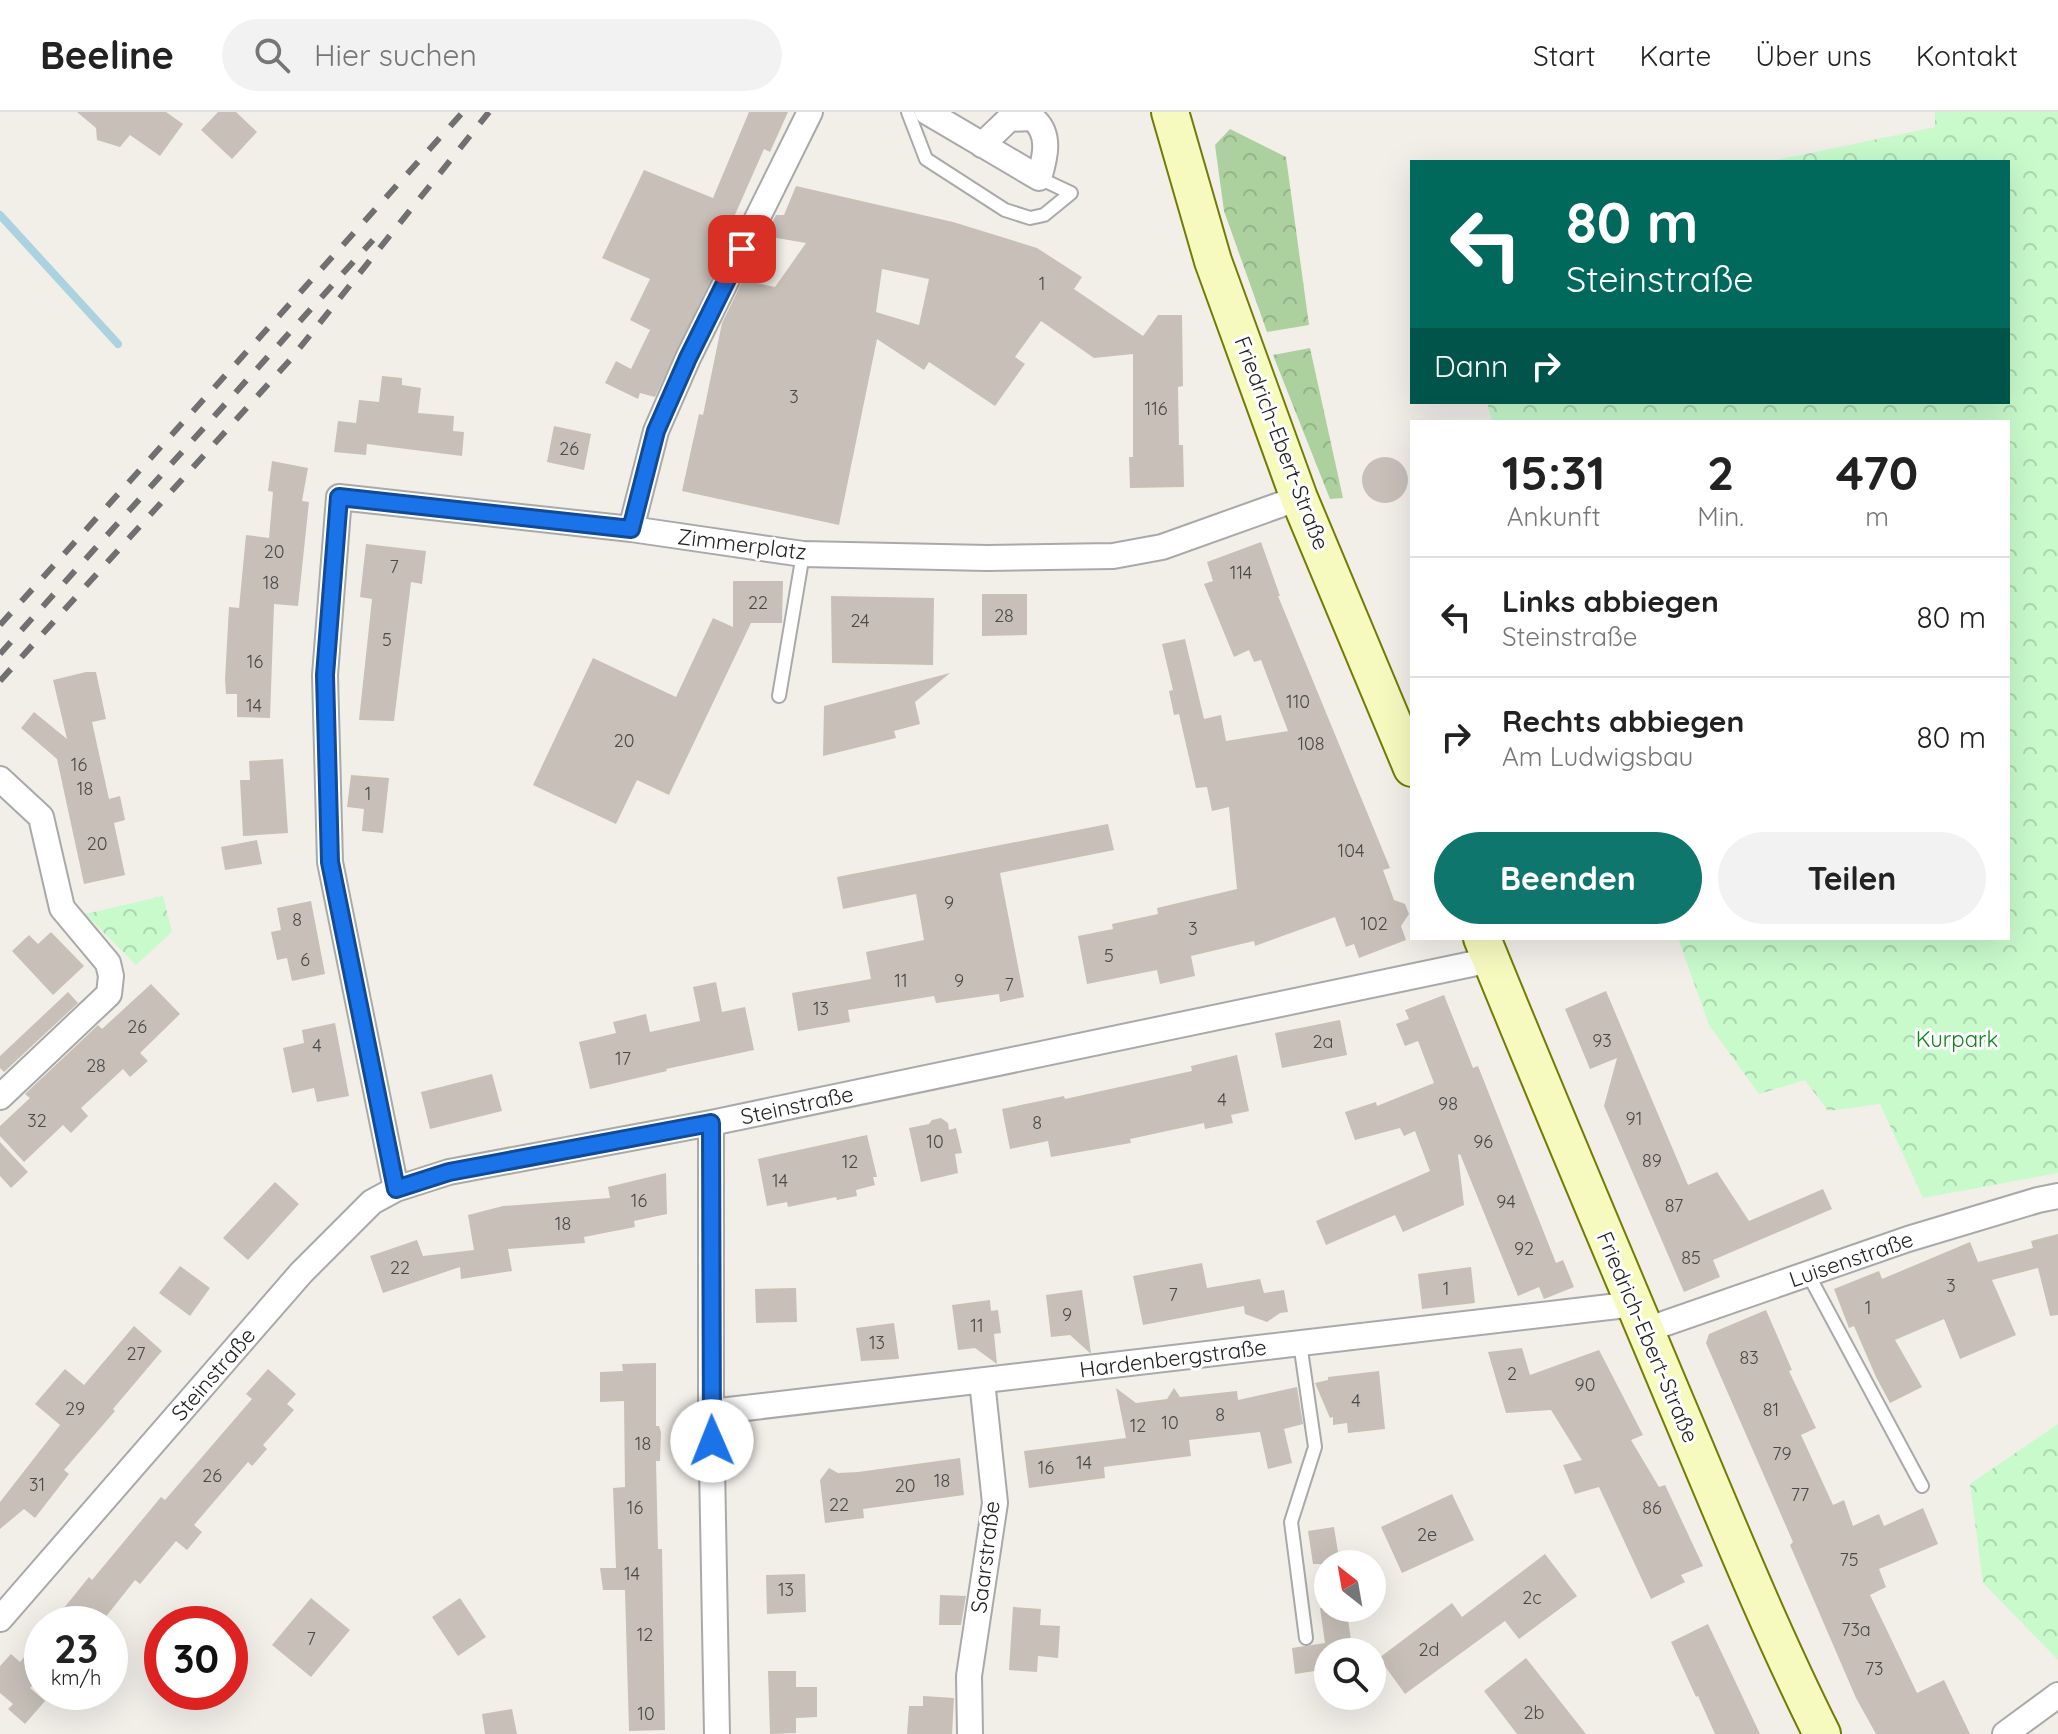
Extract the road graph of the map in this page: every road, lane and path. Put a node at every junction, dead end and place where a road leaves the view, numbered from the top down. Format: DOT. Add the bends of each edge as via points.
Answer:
graph roads {
  1 [pos="810,112"];
  2 [pos="908,112"];
  3 [pos="927,112"];
  4 [pos="1170,112"];
  5 [pos="982,145"];
  6 [pos="1039,178"];
  7 [pos="1299,498"];
  8 [pos="631,529"];
  9 [pos="803,554"];
  10 [pos="779,696"];
  11 [pos="1410,763"];
  12 [pos="0,779"];
  13 [pos="1486,949"];
  14 [pos="0,1097"];
  15 [pos="711,1123"];
  16 [pos="396,1189"];
  17 [pos="2058,1196"];
  18 [pos="1808,1274"];
  19 [pos="1640,1317"];
  20 [pos="1300,1343"];
  21 [pos="982,1381"];
  22 [pos="711,1412"];
  23 [pos="1922,1486"];
  24 [pos="0,1619"];
  25 [pos="1306,1638"];
  26 [pos="2058,1695"];
  27 [pos="717,1734"];
  28 [pos="970,1734"];
  29 [pos="1822,1734"];
  30 [pos="2005,1734"];
  1 -- 8 [label="street" via="656,431"];
  2 -- 6 [label="lane" via="926,159 1005,210 1030,218 1044,215 1071,193"];
  3 -- 5 [label="street"];
  4 -- 7 [label="main road, Friedrich-Ebert-Straße" via="1213,261"];
  5 -- 6 [label="street"];
  5 -- 6 [label="street" via="1009,119 1032,118 1045,136"];
  7 -- 9 [label="street, Zimmerplatz" via="1162,547 1113,556"];
  7 -- 11 [label="main road, Friedrich-Ebert-Straße"];
  8 -- 9 [label="street, Zimmerplatz"];
  8 -- 16 [label="street, Zimmerplatz" via="339,497 325,675 330,862"];
  9 -- 10 [label="lane"];
  12 -- 14 [label="street" via="41,817 62,908 108,963 111,985 109,994"];
  13 -- 15 [label="street, Steinstraße"];
  13 -- 19 [label="main road, Friedrich-Ebert-Straße"];
  15 -- 16 [label="street, Steinstraße" via="449,1172"];
  15 -- 22 [label="street"];
  16 -- 24 [label="street, Steinstraße" via="372,1202 301,1273"];
  17 -- 18 [label="street, Luisenstraße"];
  18 -- 19 [label="street, Luisenstraße"];
  18 -- 23 [label="lane"];
  19 -- 20 [label="street, Hardenbergstraße"];
  19 -- 29 [label="main road, Friedrich-Ebert-Straße"];
  20 -- 21 [label="street, Hardenbergstraße"];
  20 -- 25 [label="lane" via="1315,1447 1291,1522"];
  21 -- 22 [label="street, Hardenbergstraße"];
  21 -- 28 [label="street, Saarstraße" via="995,1503 969,1676"];
  22 -- 27 [label="street"];
  26 -- 30 [label="street"];
}
